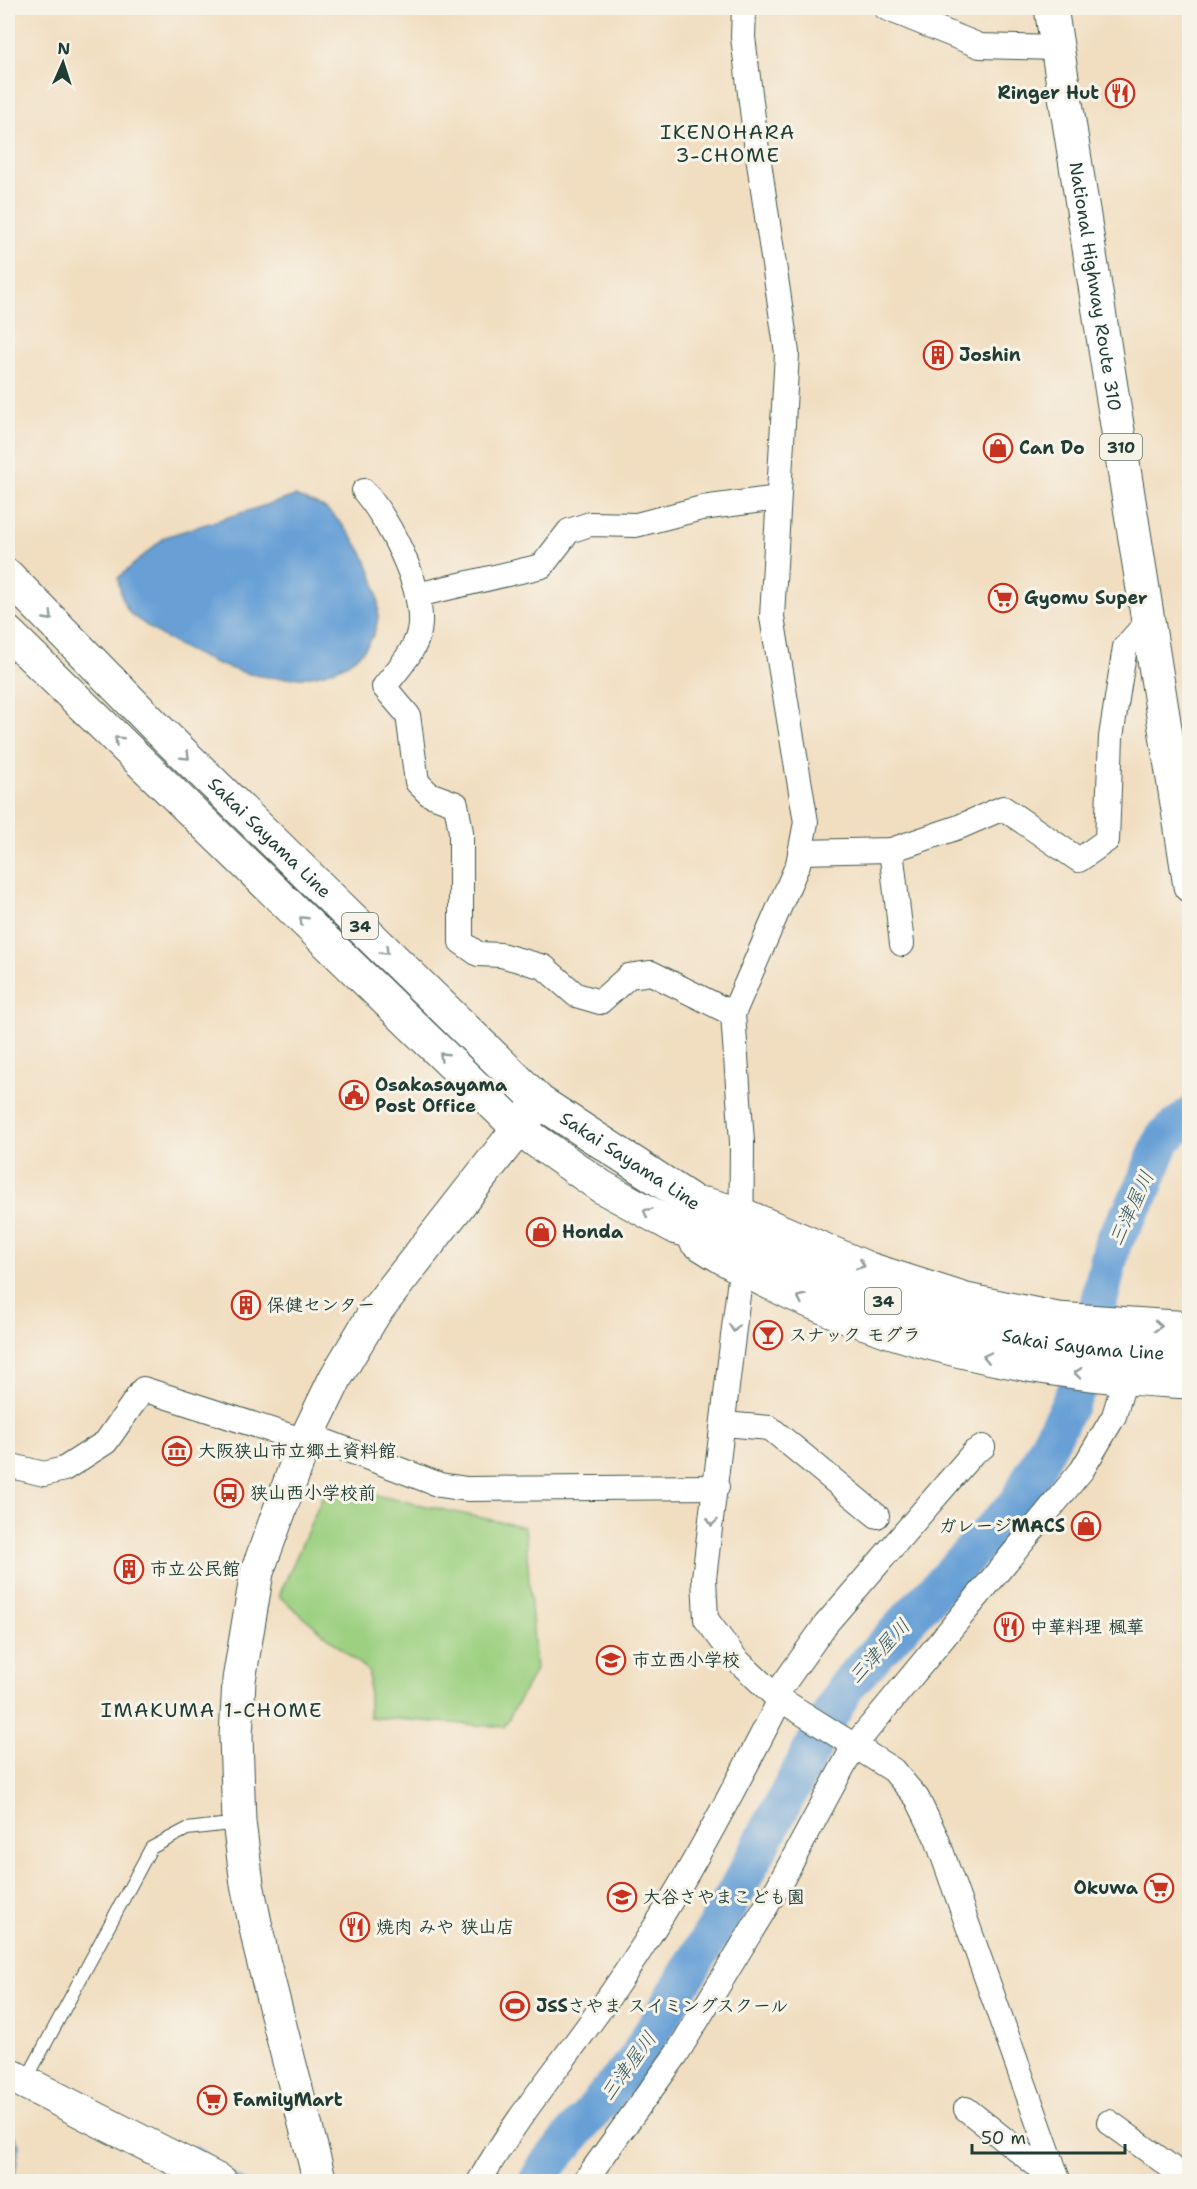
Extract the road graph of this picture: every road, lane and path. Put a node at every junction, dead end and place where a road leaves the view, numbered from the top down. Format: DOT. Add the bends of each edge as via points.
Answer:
graph roads {
  1 [pos="744,8"];
  2 [pos="886,8"];
  3 [pos="1051,8"];
  4 [pos="1058,48"];
  5 [pos="364,491"];
  6 [pos="778,498"];
  7 [pos="8,576"];
  8 [pos="417,595"];
  9 [pos="1148,621"];
  10 [pos="8,633"];
  11 [pos="891,850"];
  12 [pos="800,852"];
  13 [pos="1190,886"];
  14 [pos="902,944"];
  15 [pos="733,1014"];
  16 [pos="540,1102"];
  17 [pos="519,1129"];
  18 [pos="683,1214"];
  19 [pos="741,1242"];
  20 [pos="1190,1328"];
  21 [pos="1037,1355"];
  22 [pos="1190,1355"];
  23 [pos="1119,1378"];
  24 [pos="1190,1382"];
  25 [pos="724,1424"];
  26 [pos="306,1438"];
  27 [pos="983,1447"];
  28 [pos="8,1465"];
  29 [pos="717,1487"];
  30 [pos="877,1516"];
  31 [pos="778,1698"];
  32 [pos="850,1743"];
  33 [pos="239,1822"];
  34 [pos="16,2078"];
  35 [pos="966,2109"];
  36 [pos="1109,2122"];
  37 [pos="221,2181"];
  38 [pos="320,2181"];
  39 [pos="479,2181"];
  40 [pos="584,2181"];
  41 [pos="1058,2181"];
  42 [pos="1190,2181"];
  1 -- 6 [label="street" via="743,37 754,130 786,336"];
  2 -- 4 [label="street" via="980,46"];
  3 -- 4 [label="main road, National Highway Route 310 / 310"];
  4 -- 9 [label="main road, National Highway Route 310 / 310"];
  5 -- 8 [label="street" via="382,513"];
  6 -- 8 [label="street" via="702,508 636,525 590,524 568,531 542,566"];
  6 -- 12 [label="street" via="772,617 806,822"];
  7 -- 16 [label="main road, Sakai Sayama Line / 34, one-way" via="159,730"];
  8 -- 15 [label="street" via="421,626 409,656 384,687 408,715 417,782 429,794 456,804 462,832 461,942 478,954 501,955 544,967 576,995 600,1002 629,976 651,973"];
  9 -- 11 [label="street" via="1125,647 1111,737 1107,840 1079,860 1003,808"];
  9 -- 13 [label="main road, National Highway Route 310 / 310"];
  17 -- 10 [label="main road, Sakai Sayama Line / 34, one-way"];
  11 -- 12 [label="street"];
  11 -- 14 [label="street"];
  12 -- 15 [label="street"];
  15 -- 19 [label="street" via="741,1142"];
  16 -- 17 [label="main road"];
  16 -- 18 [label="main road, Sakai Sayama Line / 34"];
  18 -- 17 [label="main road, Sakai Sayama Line / 34, one-way" via="602,1187"];
  17 -- 26 [label="main road" via="375,1312"];
  18 -- 19 [label="main road, Sakai Sayama Line / 34"];
  19 -- 20 [label="main road, one-way" via="880,1272 966,1300 1057,1319"];
  19 -- 21 [label="main road, Sakai Sayama Line / 34" via="864,1295"];
  19 -- 25 [label="street, one-way"];
  21 -- 22 [label="main road, Sakai Sayama Line / 34" via="1102,1350"];
  23 -- 21 [label="main road, one-way"];
  23 -- 24 [label="main road"];
  23 -- 32 [label="street" via="1114,1416 1082,1470"];
  25 -- 29 [label="street"];
  25 -- 30 [label="street" via="770,1428"];
  26 -- 28 [label="street" via="142,1389 106,1442 64,1469 44,1474"];
  26 -- 29 [label="street" via="440,1485 467,1489"];
  26 -- 33 [label="main road" via="257,1572 246,1629 236,1737"];
  27 -- 31 [label="street" via="974,1452 833,1615"];
  29 -- 31 [label="street, one-way" via="704,1578 706,1619 736,1659"];
  31 -- 32 [label="street"];
  31 -- 39 [label="street" via="713,1830 659,1923 615,1990 499,2146"];
  32 -- 40 [label="street" via="778,1887 676,2055"];
  32 -- 41 [label="street" via="893,1770 917,1798 937,1839"];
  33 -- 34 [label="lane" via="187,1829 151,1848"];
  33 -- 38 [label="main road" via="261,1952"];
  34 -- 37 [label="main road"];
  35 -- 41 [label="street"];
  36 -- 42 [label="street"];
}
